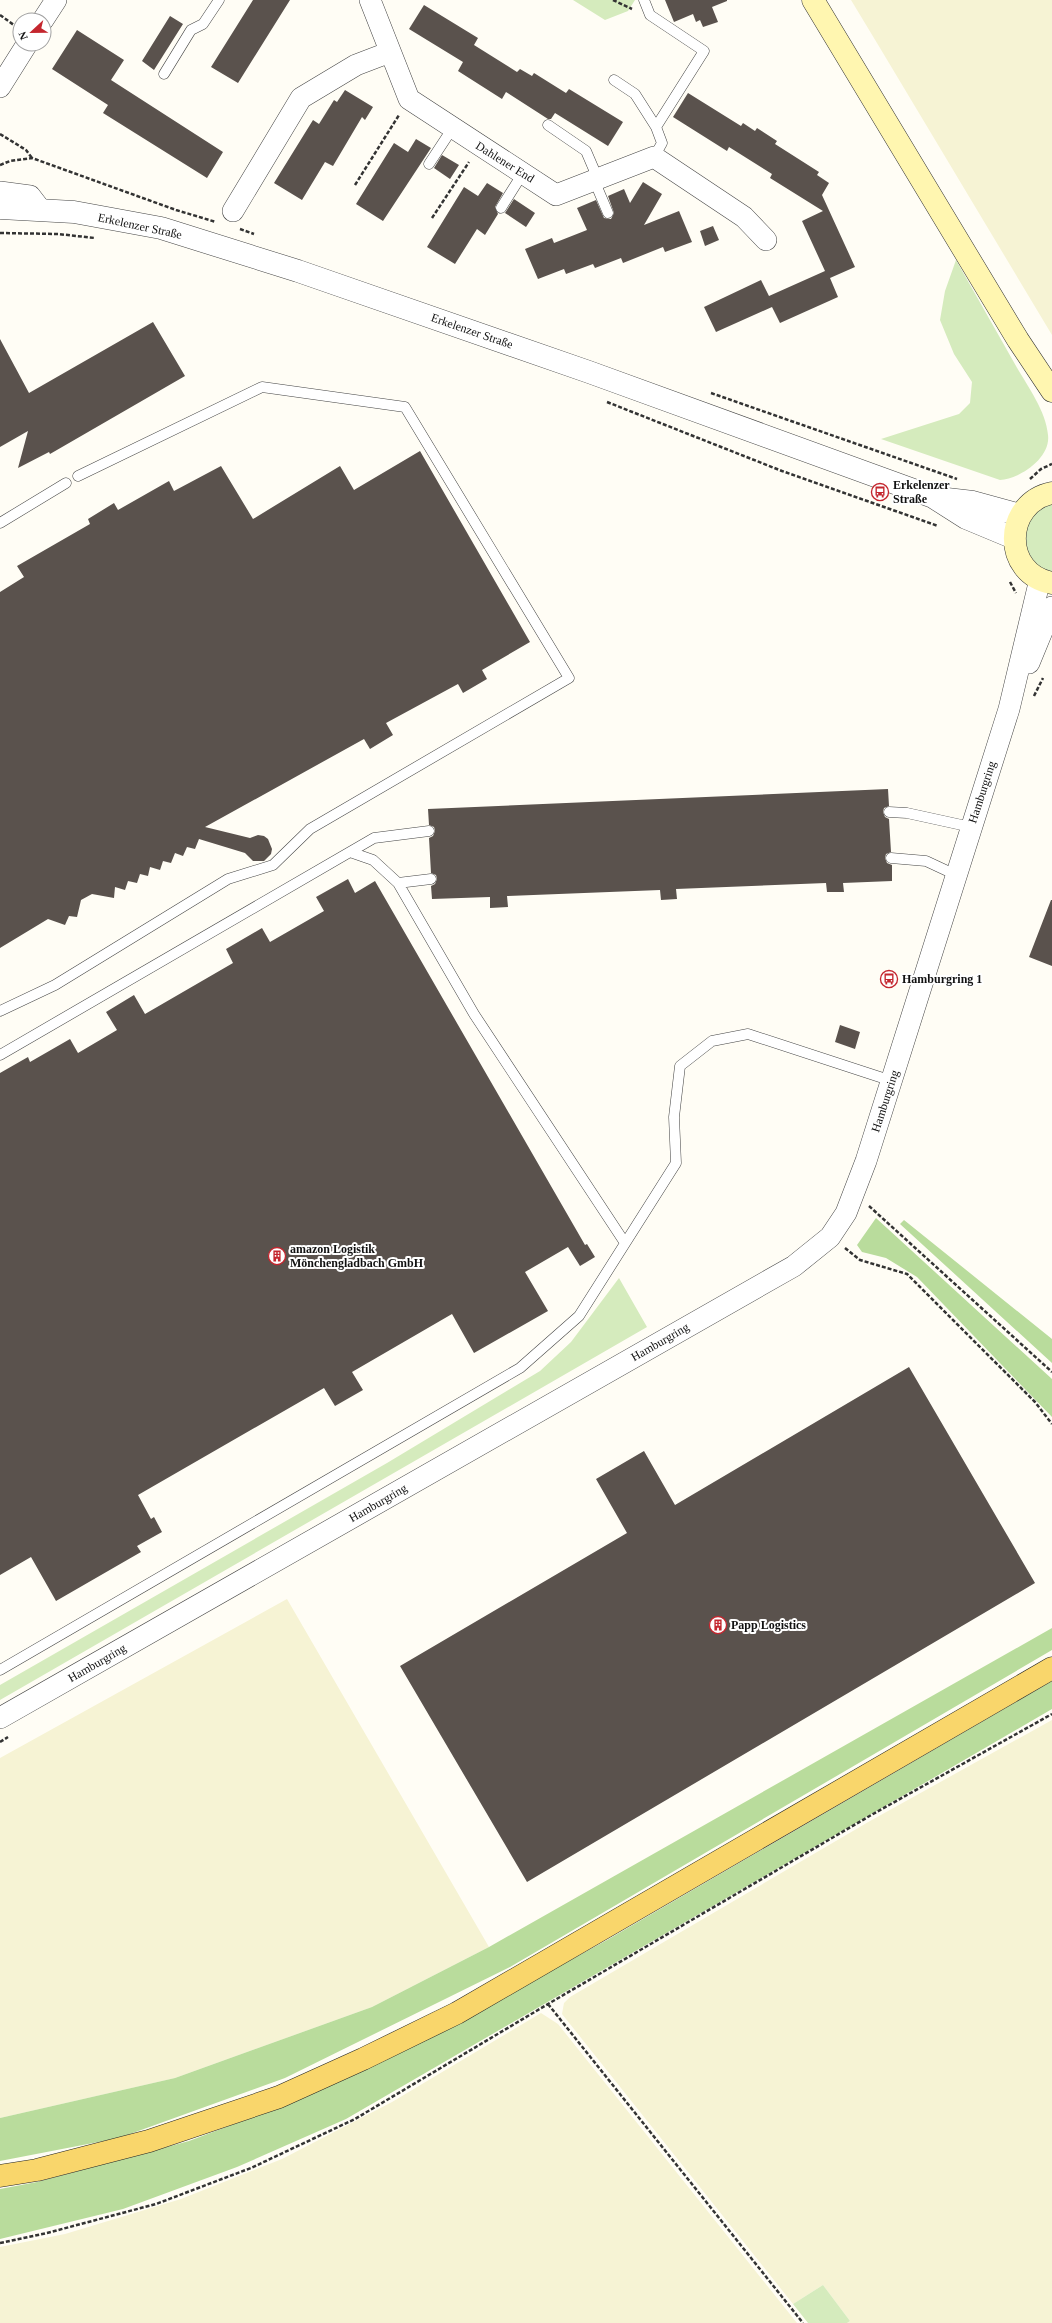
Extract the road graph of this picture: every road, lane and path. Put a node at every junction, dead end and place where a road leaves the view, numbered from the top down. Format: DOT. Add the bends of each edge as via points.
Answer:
graph roads {
  1 [pos="56,0"];
  2 [pos="218,0"];
  3 [pos="370,0"];
  4 [pos="644,0"];
  5 [pos="813,0"];
  6 [pos="48,12"];
  7 [pos="0,15"];
  8 [pos="12,24"];
  9 [pos="22,52"];
  10 [pos="390,52"];
  11 [pos="164,74"];
  12 [pos="614,80"];
  13 [pos="0,87"];
  14 [pos="409,99"];
  15 [pos="548,126"];
  16 [pos="656,127"];
  17 [pos="452,129"];
  18 [pos="0,134"];
  19 [pos="480,146"];
  20 [pos="654,157"];
  21 [pos="428,164"];
  22 [pos="0,165"];
  23 [pos="523,173"];
  24 [pos="596,180"];
  25 [pos="356,185"];
  26 [pos="0,192"];
  27 [pos="0,208"];
  28 [pos="501,208"];
  29 [pos="40,209"];
  30 [pos="233,211"];
  31 [pos="608,213"];
  32 [pos="432,218"];
  33 [pos="0,233"];
  34 [pos="97,238"];
  35 [pos="766,240"];
  36 [pos="1034,366"];
  37 [pos="1052,391"];
  38 [pos="602,400"];
  39 [pos="1052,404"];
  40 [pos="1052,464"];
  41 [pos="78,476"];
  42 [pos="1027,482"];
  43 [pos="66,483"];
  44 [pos="1052,493"];
  45 [pos="933,498"];
  46 [pos="1020,515"];
  47 [pos="0,523"];
  48 [pos="942,527"];
  49 [pos="1014,538"];
  50 [pos="1008,579"];
  51 [pos="1046,581"];
  52 [pos="1042,609"];
  53 [pos="1052,640"];
  54 [pos="1038,667"];
  55 [pos="1032,700"];
  56 [pos="1009,709"];
  57 [pos="889,812"];
  58 [pos="971,827"];
  59 [pos="429,831"];
  60 [pos="350,852"];
  61 [pos="891,858"];
  62 [pos="956,875"];
  63 [pos="431,879"];
  64 [pos="398,883"];
  65 [pos="0,1011"];
  66 [pos="0,1055"];
  67 [pos="892,1081"];
  68 [pos="864,1203"];
  69 [pos="625,1243"];
  70 [pos="840,1245"];
  71 [pos="1052,1372"];
  72 [pos="1052,1424"];
  73 [pos="1052,1668"];
  74 [pos="0,1670"];
  75 [pos="1052,1714"];
  76 [pos="0,1718"];
  77 [pos="14,1734"];
  78 [pos="0,1742"];
  79 [pos="548,2004"];
  80 [pos="0,2176"];
  81 [pos="0,2243"];
  82 [pos="803,2323"];
  1 -- 6 [label="street"];
  2 -- 11 [label="lane" via="203,24 191,30"];
  3 -- 10 [label="street"];
  4 -- 16 [label="lane" via="650,15 704,51"];
  5 -- 36 [label="main road"];
  7 -- 8 [label="path"];
  9 -- 13 [label="street"];
  10 -- 14 [label="street"];
  10 -- 30 [label="street" via="356,65 301,98"];
  12 -- 16 [label="lane" via="635,94"];
  14 -- 17 [label="street, Dahlener End"];
  14 -- 25 [label="path"];
  15 -- 24 [label="lane" via="586,151"];
  16 -- 20 [label="lane" via="662,144"];
  17 -- 19 [label="street, Dahlener End"];
  17 -- 21 [label="lane"];
  18 -- 22 [label="path" via="26,150 32,158"];
  19 -- 23 [label="street, Dahlener End"];
  19 -- 32 [label="path"];
  20 -- 24 [label="street, Dahlener End"];
  20 -- 35 [label="street" via="744,216"];
  23 -- 24 [label="street, Dahlener End" via="556,195"];
  23 -- 28 [label="lane"];
  24 -- 31 [label="lane"];
  26 -- 29 [label="street" via="30,196"];
  27 -- 29 [label="street, Erkelenzer Straße"];
  29 -- 45 [label="street, Erkelenzer Straße" via="74,212 161,228 298,270 589,372"];
  33 -- 34 [label="path"];
  36 -- 37 [label="main road"];
  36 -- 39 [label="main road"];
  38 -- 48 [label="path" via="782,471"];
  40 -- 42 [label="path" via="1041,469"];
  41 -- 65 [label="lane" via="262,387 405,407 569,678 310,828 273,865 228,879 55,984"];
  43 -- 47 [label="lane"];
  44 -- 46 [label="main road" via="1043,494 1030,503"];
  45 -- 46 [label="street" via="973,502"];
  45 -- 49 [label="street" via="966,518"];
  46 -- 49 [label="main road"];
  49 -- 51 [label="main road" via="1021,562"];
  50 -- 52 [label="path" via="1023,607"];
  51 -- 52 [label="street"];
  52 -- 54 [label="street"];
  52 -- 56 [label="street"];
  53 -- 54 [label="street"];
  54 -- 55 [label="path"];
  54 -- 56 [label="street"];
  56 -- 58 [label="street, Hamburgring"];
  57 -- 58 [label="lane" via="907,813"];
  58 -- 62 [label="street, Hamburgring"];
  59 -- 60 [label="lane" via="374,838"];
  60 -- 64 [label="lane" via="372,860"];
  60 -- 66 [label="lane"];
  61 -- 62 [label="lane" via="926,861"];
  62 -- 67 [label="street, Hamburgring"];
  63 -- 64 [label="lane"];
  64 -- 69 [label="lane" via="474,1014"];
  67 -- 68 [label="street, Hamburgring"];
  67 -- 69 [label="lane" via="748,1034 712,1041 680,1066 674,1117 676,1163"];
  68 -- 70 [label="street, Hamburgring" via="846,1214"];
  68 -- 71 [label="path"];
  69 -- 74 [label="lane" via="579,1316 520,1368"];
  70 -- 72 [label="path" via="860,1260 907,1274 1035,1402"];
  70 -- 76 [label="street, Hamburgring" via="794,1266"];
  73 -- 80 [label="main road" via="457,2013 363,2059 279,2097 149,2141 37,2170"];
  75 -- 79 [label="path" via="866,1818"];
  77 -- 78 [label="path"];
  79 -- 81 [label="path" via="355,2119 251,2168 156,2204"];
  79 -- 82 [label="path"];
}
